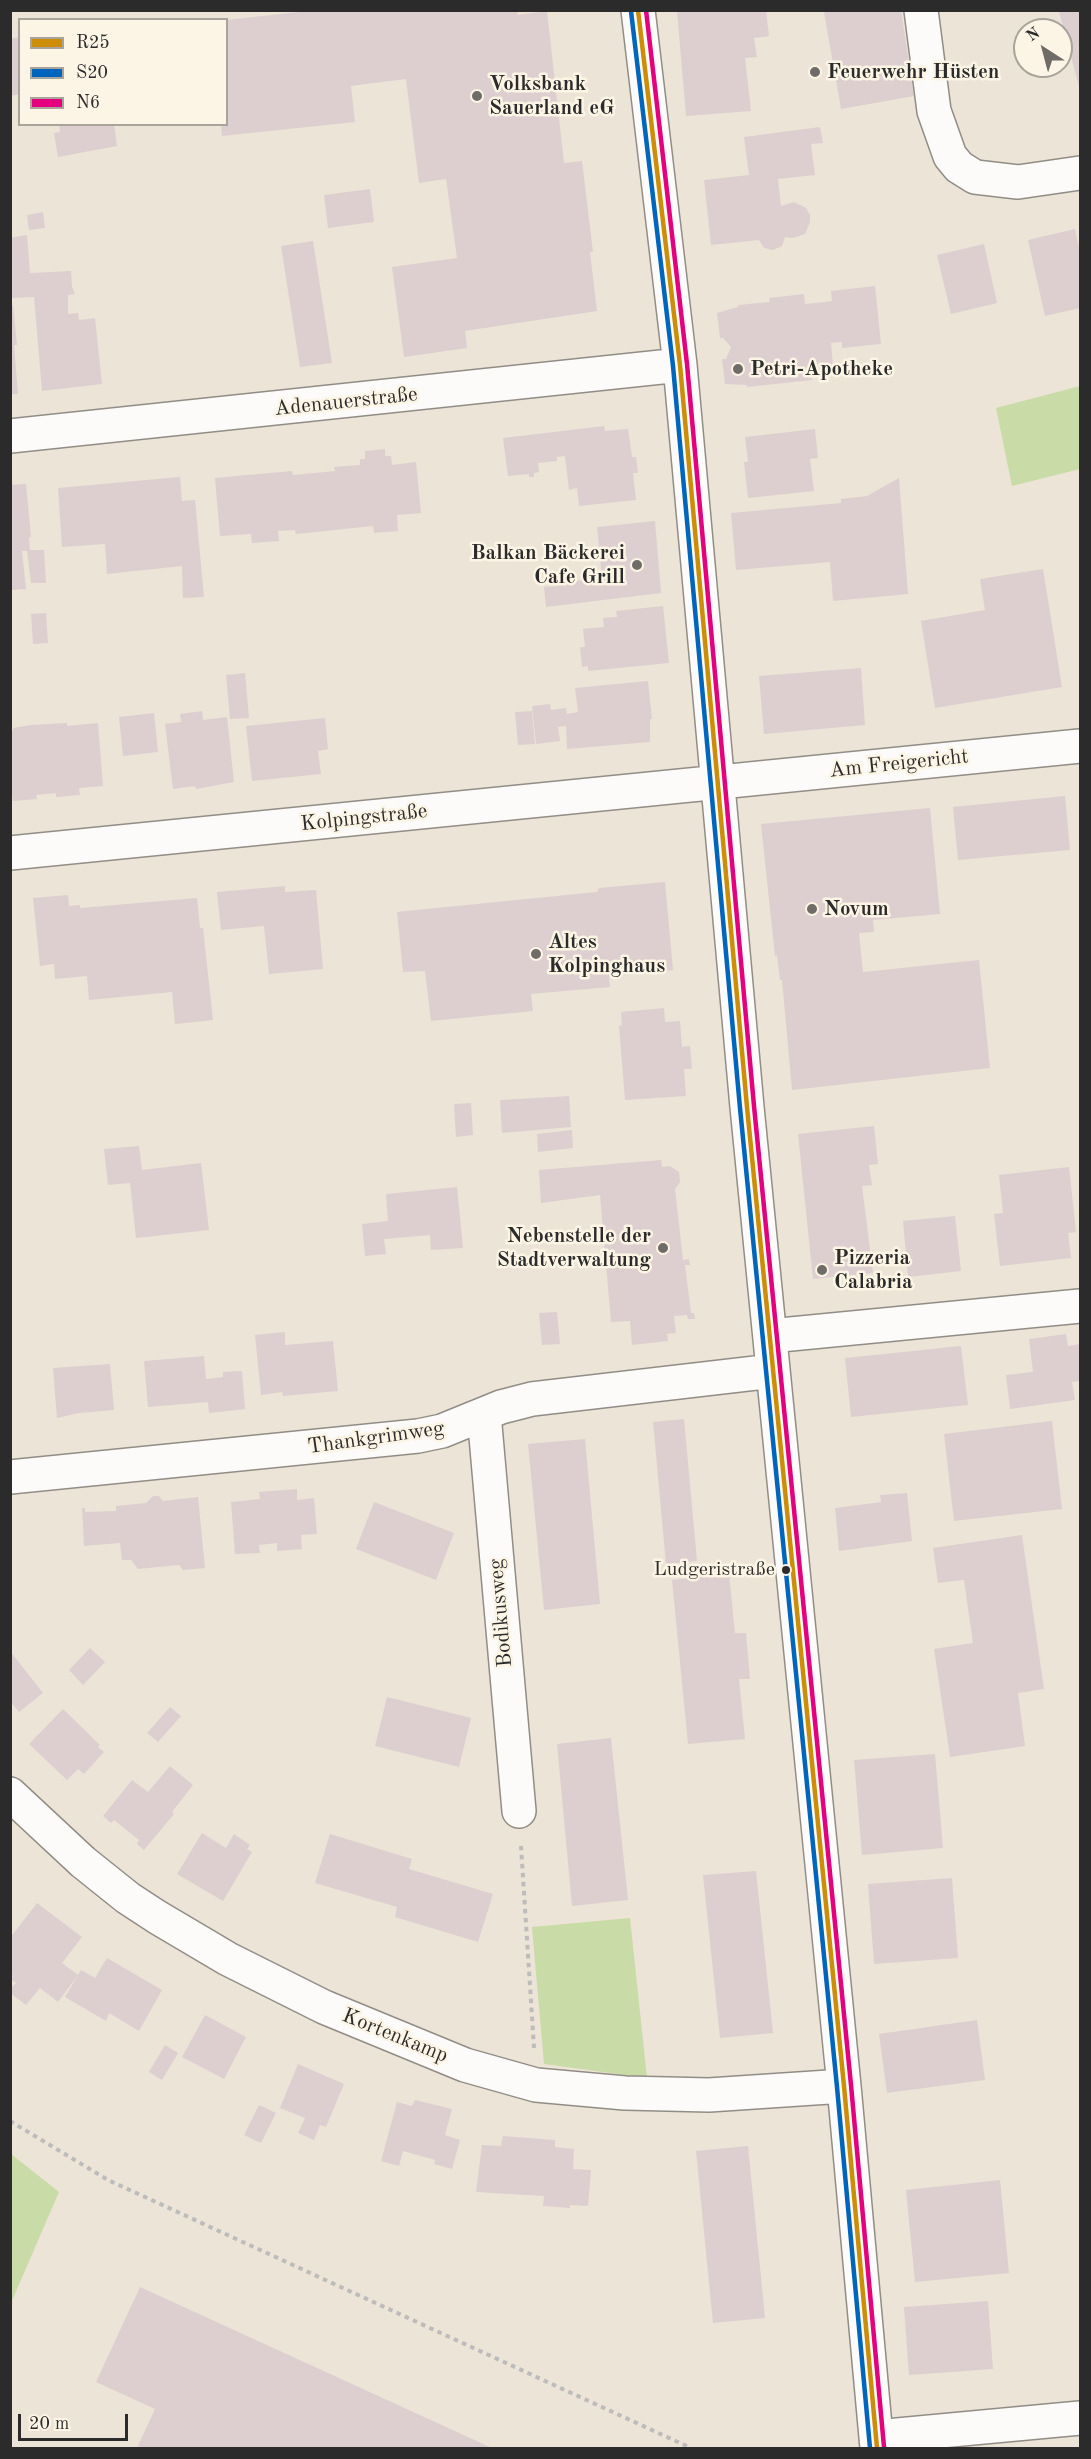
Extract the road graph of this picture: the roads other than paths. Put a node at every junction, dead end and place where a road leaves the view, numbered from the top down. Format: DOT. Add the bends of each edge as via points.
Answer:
graph roads {
  1 [pos="638,10"];
  2 [pos="921,10"];
  3 [pos="1080,172"];
  4 [pos="680,365"];
  5 [pos="10,436"];
  6 [pos="1080,746"];
  7 [pos="718,782"];
  8 [pos="10,853"];
  9 [pos="1080,1306"];
  10 [pos="770,1336"];
  11 [pos="773,1371"];
  12 [pos="484,1414"];
  13 [pos="10,1477"];
  14 [pos="10,1794"];
  15 [pos="519,1811"];
  16 [pos="844,2086"];
  17 [pos="1080,2418"];
  18 [pos="877,2442"];
  1 -- 4 [label="street"];
  2 -- 3 [label="street" via="934,111 950,156 959,167 975,177 1018,182"];
  4 -- 5 [label="street, Adenauerstraße"];
  4 -- 7 [label="street"];
  6 -- 7 [label="street, Am Freigericht"];
  7 -- 8 [label="street, Kolpingstraße"];
  7 -- 10 [label="street"];
  9 -- 10 [label="street"];
  10 -- 11 [label="street"];
  11 -- 12 [label="street, Thankgrimweg" via="532,1399"];
  11 -- 16 [label="street"];
  12 -- 13 [label="street, Thankgrimweg" via="418,1436"];
  12 -- 15 [label="street, Bodikusweg"];
  14 -- 16 [label="street, Kortenkamp" via="128,1898 228,1959 324,2007 483,2071 536,2085 662,2095"];
  16 -- 18 [label="street"];
  17 -- 18 [label="street"];
}
